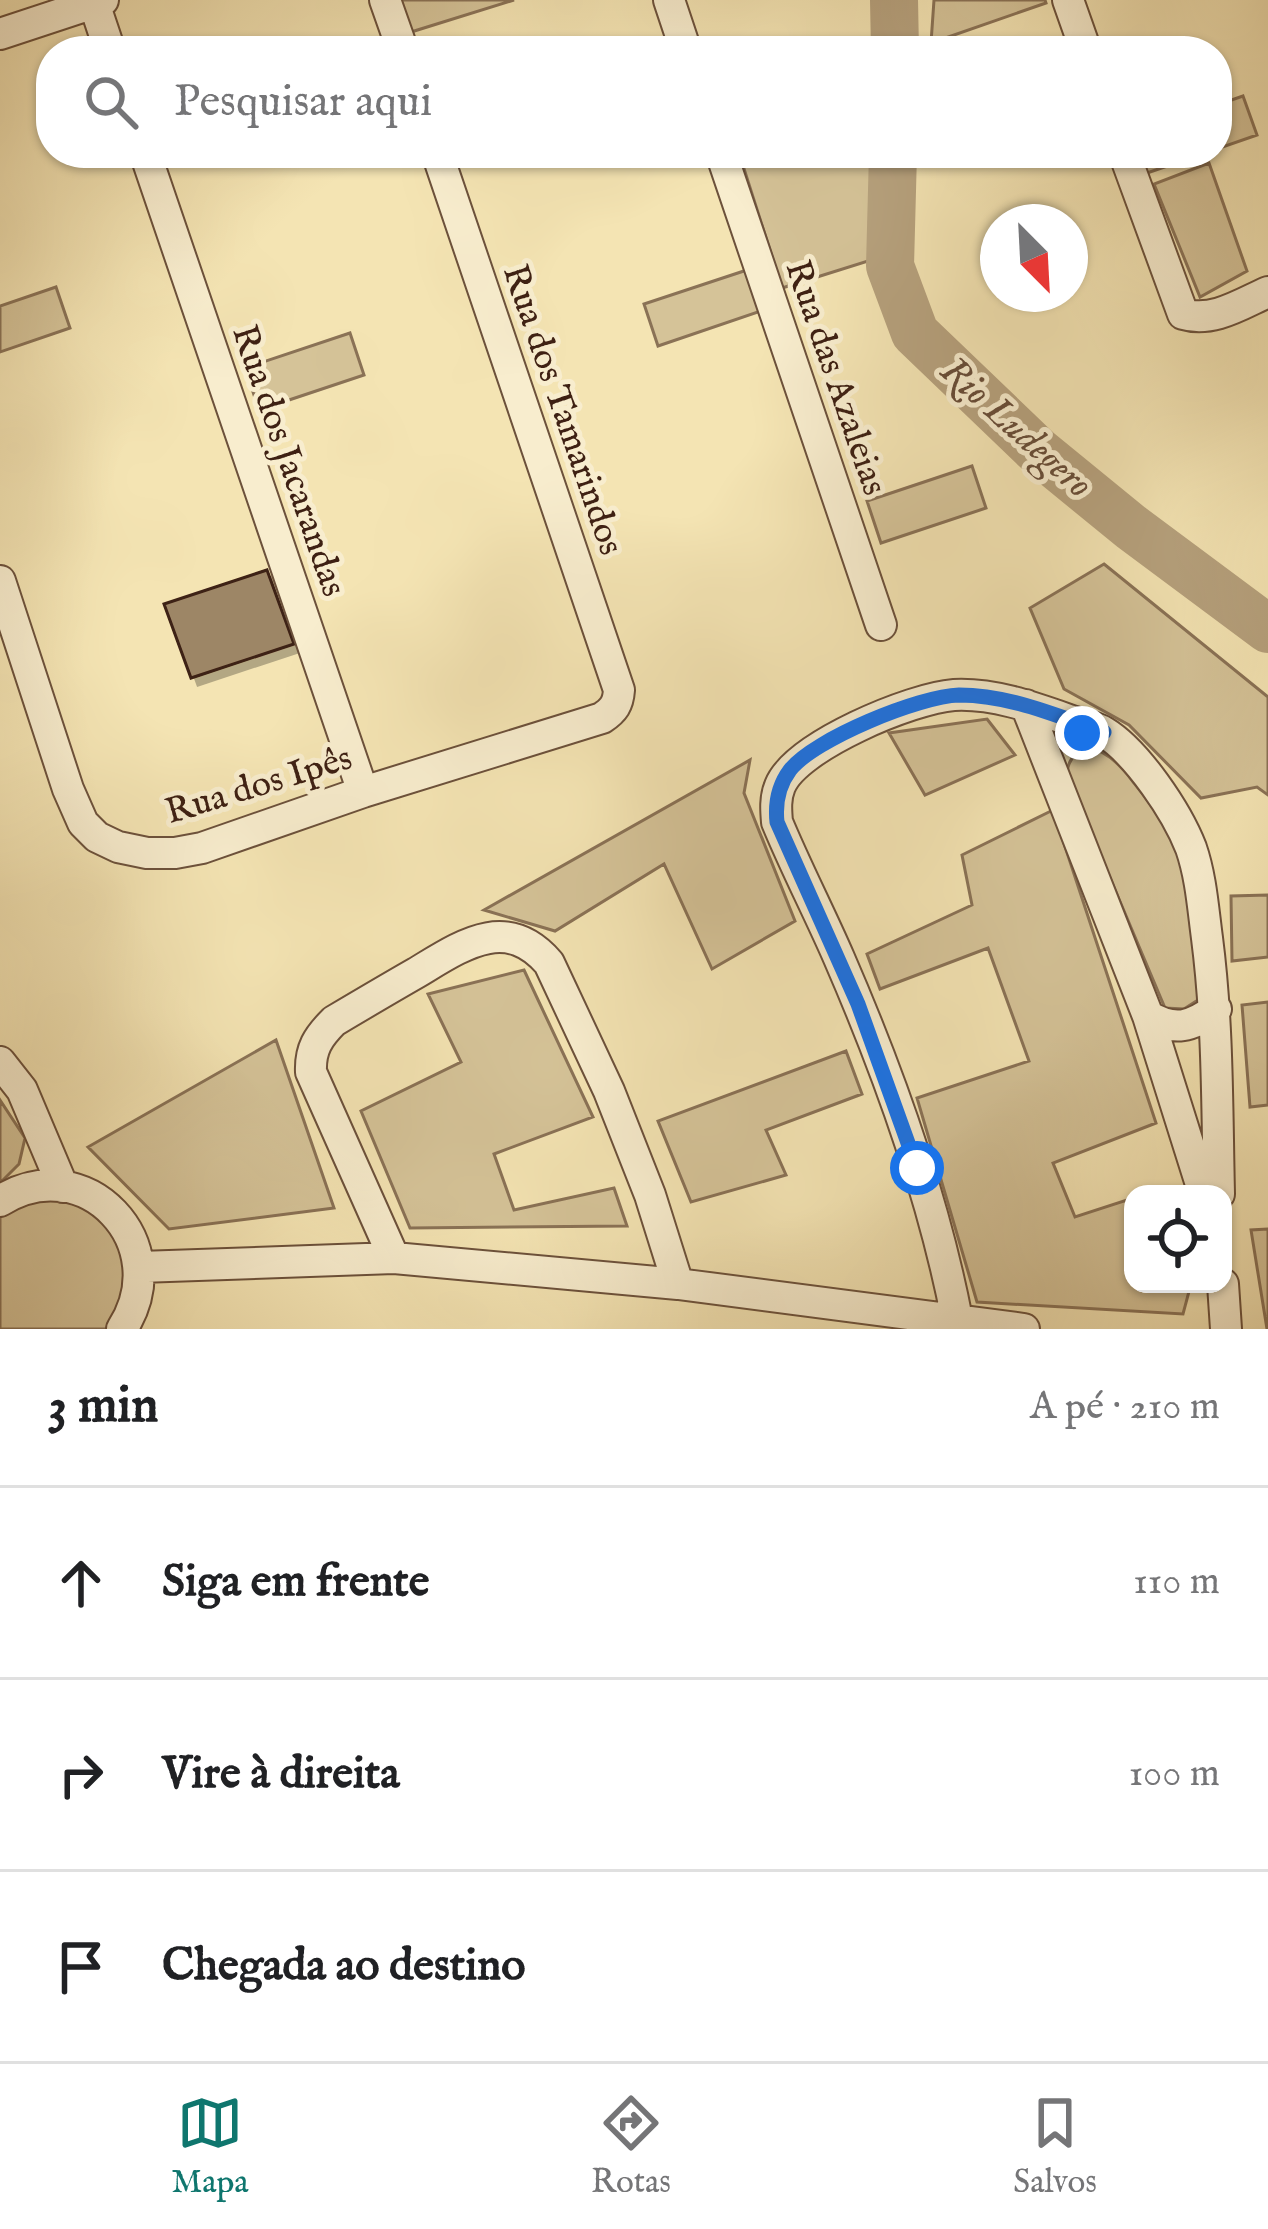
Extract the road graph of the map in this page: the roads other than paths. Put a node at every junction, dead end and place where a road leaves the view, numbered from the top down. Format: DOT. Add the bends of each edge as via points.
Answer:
graph roads {
  1 [pos="385,0"];
  2 [pos="669,0"];
  3 [pos="1068,0"];
  4 [pos="96,1"];
  5 [pos="0,34"];
  6 [pos="106,36"];
  7 [pos="398,36"];
  8 [pos="681,36"];
  9 [pos="1081,36"];
  10 [pos="150,168"];
  11 [pos="442,168"];
  12 [pos="726,168"];
  13 [pos="1129,168"];
  14 [pos="1268,292"];
  15 [pos="0,581"];
  16 [pos="881,626"];
  17 [pos="620,690"];
  18 [pos="1026,705"];
  19 [pos="1104,732"];
  20 [pos="1051,767"];
  21 [pos="363,792"];
  22 [pos="1216,1009"];
  23 [pos="1148,1016"];
  24 [pos="0,1062"];
  25 [pos="1201,1185"];
  26 [pos="1219,1185"];
  27 [pos="63,1186"];
  28 [pos="0,1201"];
  29 [pos="394,1258"];
  30 [pos="140,1267"];
  31 [pos="678,1284"];
  32 [pos="1223,1293"];
  33 [pos="957,1319"];
  34 [pos="122,1329"];
  35 [pos="1024,1329"];
  36 [pos="1226,1329"];
  1 -- 7 [label="street"];
  2 -- 8 [label="street"];
  3 -- 9 [label="street"];
  4 -- 5 [label="street"];
  4 -- 6 [label="street"];
  10 -- 21 [label="street, Rua dos Jacarandas"];
  11 -- 17 [label="street, Rua dos Tamarindos"];
  12 -- 16 [label="street, Rua das Azaleias"];
  13 -- 14 [label="street" via="1183,314 1214,316"];
  15 -- 21 [label="street, Rua dos Ipês" via="68,789 97,836 118,847 175,853"];
  17 -- 21 [label="street, Rua dos Ipês" via="602,718"];
  18 -- 19 [label="street"];
  18 -- 20 [label="street"];
  18 -- 33 [label="street" via="955,695 889,713 808,753 780,786 776,807 886,1079 946,1260"];
  19 -- 20 [label="street" via="1065,740"];
  19 -- 22 [label="street" via="1158,787 1191,848"];
  20 -- 23 [label="street"];
  22 -- 23 [label="street" via="1177,1027"];
  22 -- 26 [label="street"];
  23 -- 25 [label="street"];
  24 -- 27 [label="street" via="22,1090"];
  27 -- 28 [label="street" via="37,1186"];
  27 -- 30 [label="street" via="115,1213"];
  29 -- 30 [label="street"];
  29 -- 31 [label="street"];
  29 -- 31 [label="street" via="311,1072 313,1049 334,1022 436,961 504,937 549,963 609,1091"];
  30 -- 34 [label="street" via="138,1297"];
  31 -- 33 [label="street"];
  32 -- 36 [label="street"];
  33 -- 35 [label="street"];
}
